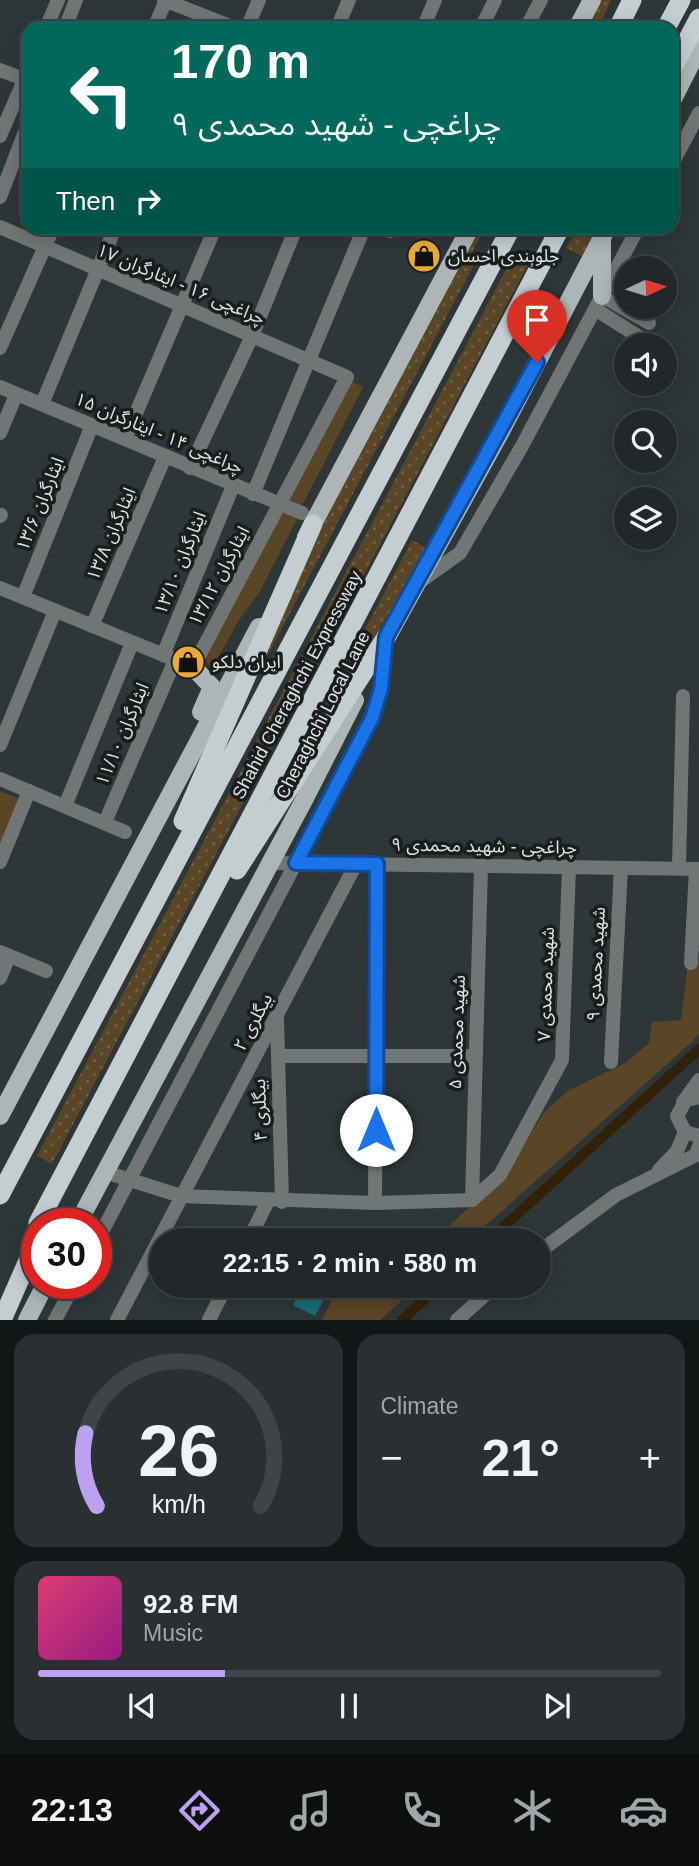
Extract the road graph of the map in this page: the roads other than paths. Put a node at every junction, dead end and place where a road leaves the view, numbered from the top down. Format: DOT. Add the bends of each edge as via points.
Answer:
graph roads {
  1 [pos="58,0"];
  2 [pos="76,0"];
  3 [pos="165,0"];
  4 [pos="259,0"];
  5 [pos="349,0"];
  6 [pos="435,0"];
  7 [pos="495,0"];
  8 [pos="541,0"];
  9 [pos="592,0"];
  10 [pos="622,0"];
  11 [pos="632,0"];
  12 [pos="681,0"];
  13 [pos="699,18"];
  14 [pos="49,21"];
  15 [pos="68,21"];
  16 [pos="157,21"];
  17 [pos="218,21"];
  18 [pos="250,21"];
  19 [pos="340,21"];
  20 [pos="426,21"];
  21 [pos="484,21"];
  22 [pos="530,21"];
  23 [pos="581,21"];
  24 [pos="614,21"];
  25 [pos="622,21"];
  26 [pos="670,21"];
  27 [pos="699,48"];
  28 [pos="679,56"];
  29 [pos="0,70"];
  30 [pos="21,74"];
  31 [pos="21,87"];
  32 [pos="679,87"];
  33 [pos="699,113"];
  34 [pos="0,136"];
  35 [pos="21,142"];
  36 [pos="679,151"];
  37 [pos="0,197"];
  38 [pos="0,227"];
  39 [pos="50,235"];
  40 [pos="112,235"];
  41 [pos="212,235"];
  42 [pos="293,235"];
  43 [pos="361,235"];
  44 [pos="466,235"];
  45 [pos="507,235"];
  46 [pos="556,235"];
  47 [pos="562,235"];
  48 [pos="603,235"];
  49 [pos="605,235"];
  50 [pos="634,235"];
  51 [pos="45,247"];
  52 [pos="98,270"];
  53 [pos="534,277"];
  54 [pos="599,302"];
  55 [pos="182,306"];
  56 [pos="649,323"];
  57 [pos="635,333"];
  58 [pos="252,336"];
  59 [pos="0,348"];
  60 [pos="308,360"];
  61 [pos="347,377"];
  62 [pos="0,387"];
  63 [pos="16,395"];
  64 [pos="41,404"];
  65 [pos="92,425"];
  66 [pos="0,433"];
  67 [pos="125,439"];
  68 [pos="165,457"];
  69 [pos="190,468"];
  70 [pos="233,486"];
  71 [pos="253,494"];
  72 [pos="279,504"];
  73 [pos="308,518"];
  74 [pos="0,588"];
  75 [pos="411,588"];
  76 [pos="23,597"];
  77 [pos="55,611"];
  78 [pos="92,626"];
  79 [pos="386,637"];
  80 [pos="132,643"];
  81 [pos="169,658"];
  82 [pos="192,667"];
  83 [pos="683,696"];
  84 [pos="0,744"];
  85 [pos="187,761"];
  86 [pos="0,779"];
  87 [pos="29,791"];
  88 [pos="65,806"];
  89 [pos="105,822"];
  90 [pos="125,832"];
  91 [pos="0,862"];
  92 [pos="269,863"];
  93 [pos="296,863"];
  94 [pos="356,864"];
  95 [pos="377,864"];
  96 [pos="481,866"];
  97 [pos="569,867"];
  98 [pos="621,868"];
  99 [pos="679,869"];
  100 [pos="697,869"];
  101 [pos="5,954"];
  102 [pos="691,963"];
  103 [pos="121,964"];
  104 [pos="46,971"];
  105 [pos="168,976"];
  106 [pos="0,978"];
  107 [pos="277,1017"];
  108 [pos="278,1056"];
  109 [pos="376,1056"];
  110 [pos="475,1056"];
  111 [pos="611,1062"];
  112 [pos="699,1080"];
  113 [pos="699,1097"];
  114 [pos="681,1104"];
  115 [pos="0,1116"];
  116 [pos="692,1134"];
  117 [pos="29,1139"];
  118 [pos="699,1146"];
  119 [pos="70,1163"];
  120 [pos="658,1171"];
  121 [pos="105,1172"];
  122 [pos="130,1180"];
  123 [pos="0,1184"];
  124 [pos="0,1195"];
  125 [pos="181,1196"];
  126 [pos="472,1200"];
  127 [pos="275,1202"];
  128 [pos="375,1203"];
  129 [pos="47,1208"];
  130 [pos="50,1208"];
  131 [pos="86,1208"];
  132 [pos="112,1213"];
  133 [pos="257,1228"];
  134 [pos="551,1243"];
  135 [pos="21,1257"];
  136 [pos="21,1277"];
  137 [pos="0,1296"];
  138 [pos="220,1298"];
  139 [pos="482,1298"];
  140 [pos="38,1299"];
  141 [pos="66,1299"];
  142 [pos="2,1320"];
  143 [pos="27,1320"];
  144 [pos="55,1320"];
  145 [pos="117,1320"];
  146 [pos="209,1320"];
  147 [pos="457,1320"];
  1 -- 14 [label="street"];
  2 -- 15 [label="street"];
  3 -- 16 [label="street"];
  3 -- 17 [label="street"];
  4 -- 18 [label="street"];
  5 -- 19 [label="street"];
  6 -- 20 [label="street"];
  7 -- 21 [label="street"];
  8 -- 22 [label="street"];
  9 -- 23 [label="main road"];
  10 -- 24 [label="highway"];
  11 -- 25 [label="highway"];
  12 -- 26 [label="highway"];
  13 -- 28 [label="highway"];
  27 -- 32 [label="main road"];
  29 -- 30 [label="street"];
  31 -- 34 [label="street"];
  33 -- 36 [label="street"];
  35 -- 37 [label="street"];
  38 -- 51 [label="street, چراغچی ۱۶ - ایثارگران ۱۷"];
  39 -- 51 [label="street"];
  40 -- 52 [label="street"];
  41 -- 55 [label="street"];
  42 -- 58 [label="street"];
  43 -- 60 [label="street"];
  44 -- 73 [label="main road"];
  45 -- 103 [label="highway, Shahid Cheraghchi Expressway"];
  46 -- 53 [label="highway, Shahid Cheraghchi Expressway"];
  47 -- 53 [label="highway"];
  48 -- 75 [label="main road, Cheraghchi Local Lane" via="499,435"];
  49 -- 54 [label="main road"];
  50 -- 54 [label="street"];
  51 -- 52 [label="street, چراغچی ۱۶ - ایثارگران ۱۷"];
  51 -- 59 [label="street"];
  52 -- 55 [label="street, چراغچی ۱۶ - ایثارگران ۱۷"];
  52 -- 64 [label="street"];
  53 -- 105 [label="highway, Shahid Cheraghchi Expressway"];
  54 -- 56 [label="street"];
  54 -- 57 [label="street"];
  54 -- 75 [label="street" via="460,553"];
  55 -- 58 [label="street, چراغچی ۱۶ - ایثارگران ۱۷"];
  55 -- 67 [label="street"];
  58 -- 60 [label="street, چراغچی ۱۶ - ایثارگران ۱۷"];
  58 -- 69 [label="street"];
  60 -- 61 [label="street, چراغچی ۱۶ - ایثارگران ۱۷"];
  60 -- 71 [label="street"];
  61 -- 72 [label="street, ایثارگران ۱۳/۱۲"];
  62 -- 63 [label="street, چراغچی ۱۴ - ایثارگران ۱۵"];
  63 -- 64 [label="street, چراغچی ۱۴ - ایثارگران ۱۵"];
  63 -- 66 [label="street"];
  64 -- 65 [label="street, چراغچی ۱۴ - ایثارگران ۱۵"];
  65 -- 67 [label="street, چراغچی ۱۴ - ایثارگران ۱۵"];
  65 -- 76 [label="street, ایثارگران ۱۳/۶"];
  67 -- 68 [label="street, چراغچی ۱۴ - ایثارگران ۱۵"];
  68 -- 69 [label="street, چراغچی ۱۴ - ایثارگران ۱۵"];
  68 -- 78 [label="street, ایثارگران ۱۳/۸"];
  69 -- 70 [label="street, چراغچی ۱۴ - ایثارگران ۱۵"];
  70 -- 71 [label="street, چراغچی ۱۴ - ایثارگران ۱۵"];
  70 -- 81 [label="street, ایثارگران ۱۳/۱۰"];
  71 -- 72 [label="street, چراغچی ۱۴ - ایثارگران ۱۵"];
  72 -- 73 [label="street, چراغچی ۱۴ - ایثارگران ۱۵"];
  72 -- 82 [label="street, ایثارگران ۱۳/۱۲"];
  73 -- 85 [label="main road"];
  73 -- 103 [label="highway"];
  74 -- 76 [label="street"];
  75 -- 79 [label="main road, Cheraghchi Local Lane"];
  76 -- 77 [label="street"];
  77 -- 78 [label="street"];
  77 -- 84 [label="street"];
  78 -- 80 [label="street"];
  79 -- 92 [label="main road, Cheraghchi Local Lane"];
  79 -- 93 [label="street" via="381,689 372,718"];
  79 -- 105 [label="highway"];
  80 -- 81 [label="street"];
  80 -- 88 [label="street"];
  81 -- 82 [label="street"];
  81 -- 89 [label="street, ایثارگران ۱۱/۱۰"];
  82 -- 85 [label="main road" via="212,687 193,729"];
  83 -- 99 [label="street"];
  85 -- 115 [label="main road"];
  86 -- 87 [label="street"];
  87 -- 88 [label="street"];
  87 -- 91 [label="street"];
  88 -- 89 [label="street"];
  89 -- 90 [label="street"];
  92 -- 93 [label="street, ۹ چراغچی - شهید محمدی"];
  92 -- 121 [label="main road, Cheraghchi Local Lane"];
  93 -- 94 [label="street, ۹ چراغچی - شهید محمدی"];
  93 -- 122 [label="street"];
  94 -- 95 [label="street, ۹ چراغچی - شهید محمدی"];
  94 -- 107 [label="street, بیگلری ۲"];
  95 -- 96 [label="street, ۹ چراغچی - شهید محمدی"];
  95 -- 109 [label="street"];
  96 -- 97 [label="street, ۹ چراغچی - شهید محمدی"];
  96 -- 110 [label="street, شهید محمدی ۵"];
  97 -- 98 [label="street, ۹ چراغچی - شهید محمدی"];
  97 -- 126 [label="street, شهید محمدی ۷" via="562,1060 500,1175"];
  98 -- 99 [label="street, ۹ چراغچی - شهید محمدی"];
  98 -- 111 [label="street, شهید محمدی ۹"];
  99 -- 100 [label="street, ۹ چراغچی - شهید محمدی"];
  100 -- 102 [label="street"];
  101 -- 104 [label="street"];
  101 -- 106 [label="street"];
  103 -- 117 [label="highway, Shahid Cheraghchi Expressway"];
  105 -- 119 [label="highway, Shahid Cheraghchi Expressway"];
  107 -- 108 [label="street, بیگلری ۴"];
  107 -- 125 [label="street, بیگلری ۲"];
  108 -- 109 [label="street"];
  108 -- 127 [label="street, بیگلری ۴"];
  109 -- 110 [label="street"];
  109 -- 128 [label="street"];
  110 -- 126 [label="street, شهید محمدی ۵"];
  112 -- 114 [label="street"];
  113 -- 114 [label="street"];
  114 -- 116 [label="street" via="678,1122"];
  116 -- 120 [label="street"];
  117 -- 123 [label="highway"];
  117 -- 124 [label="highway"];
  118 -- 120 [label="street" via="696,1155 681,1165"];
  119 -- 129 [label="highway"];
  119 -- 130 [label="highway"];
  120 -- 134 [label="street" via="616,1195"];
  121 -- 122 [label="street"];
  121 -- 131 [label="main road, Cheraghchi Local Lane"];
  122 -- 125 [label="street"];
  122 -- 132 [label="street"];
  125 -- 127 [label="street"];
  125 -- 145 [label="street, بیگلری ۲"];
  126 -- 128 [label="street"];
  127 -- 128 [label="street"];
  127 -- 133 [label="street"];
  135 -- 137 [label="highway"];
  136 -- 142 [label="highway"];
  138 -- 146 [label="street"];
  139 -- 147 [label="street"];
  140 -- 143 [label="main road"];
  141 -- 144 [label="street"];
}
